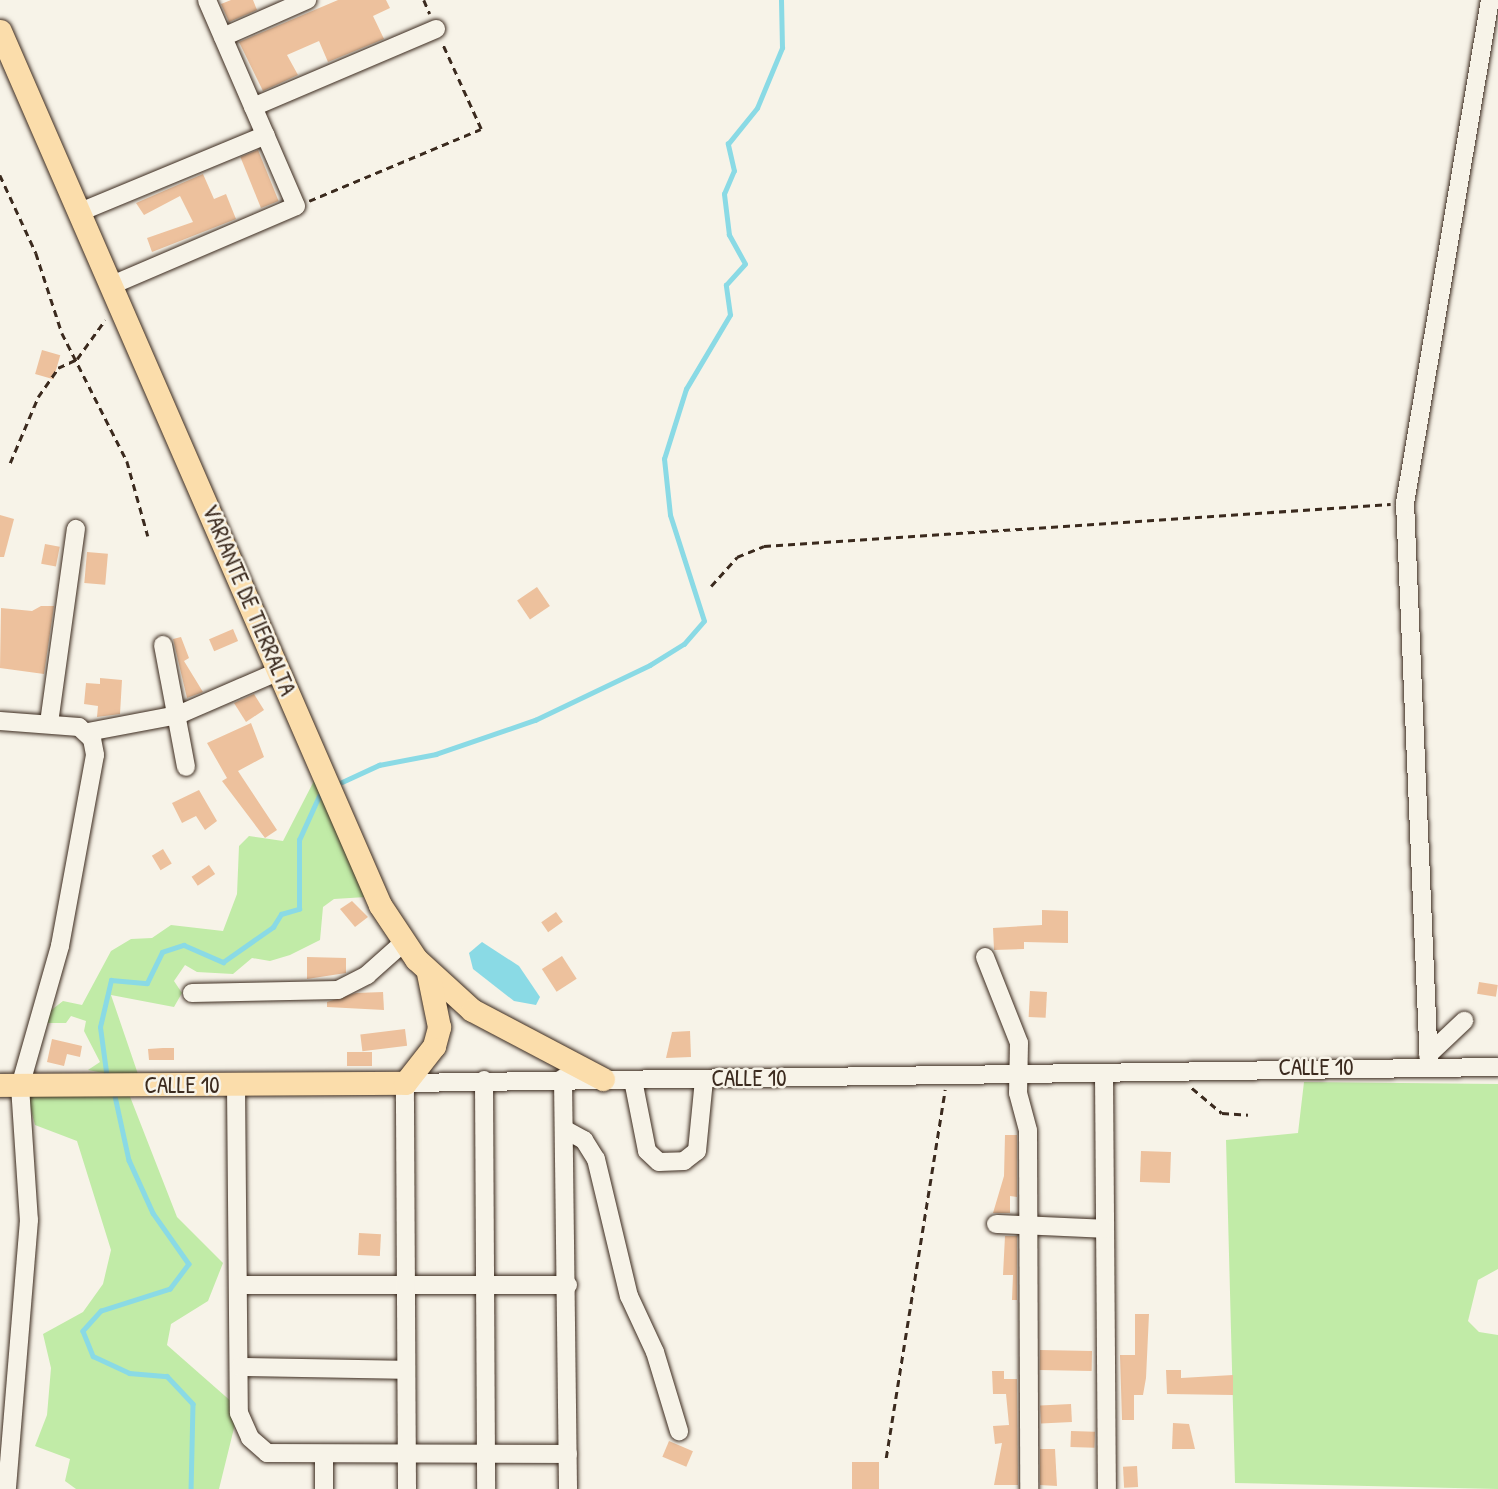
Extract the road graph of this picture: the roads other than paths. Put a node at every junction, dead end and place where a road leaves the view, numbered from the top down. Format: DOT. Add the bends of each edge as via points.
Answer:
graph roads {
  1 [pos="207,0"];
  2 [pos="307,0"];
  3 [pos="1490,0"];
  4 [pos="436,29"];
  5 [pos="0,31"];
  6 [pos="223,37"];
  7 [pos="253,107"];
  8 [pos="266,135"];
  9 [pos="80,212"];
  10 [pos="112,285"];
  11 [pos="76,529"];
  12 [pos="163,645"];
  13 [pos="279,671"];
  14 [pos="178,715"];
  15 [pos="0,721"];
  16 [pos="49,723"];
  17 [pos="88,732"];
  18 [pos="186,767"];
  19 [pos="404,942"];
  20 [pos="985,957"];
  21 [pos="428,973"];
  22 [pos="192,993"];
  23 [pos="1464,1021"];
  24 [pos="1428,1060"];
  25 [pos="1498,1067"];
  26 [pos="1020,1073"];
  27 [pos="1104,1073"];
  28 [pos="563,1078"];
  29 [pos="603,1079"];
  30 [pos="704,1079"];
  31 [pos="484,1080"];
  32 [pos="633,1080"];
  33 [pos="405,1083"];
  34 [pos="10,1085"];
  35 [pos="236,1086"];
  36 [pos="564,1129"];
  37 [pos="996,1224"];
  38 [pos="1028,1226"];
  39 [pos="1105,1229"];
  40 [pos="240,1285"];
  41 [pos="406,1285"];
  42 [pos="485,1285"];
  43 [pos="568,1285"];
  44 [pos="240,1367"];
  45 [pos="407,1370"];
  46 [pos="679,1431"];
  47 [pos="568,1454"];
  48 [pos="407,1455"];
  49 [pos="486,1455"];
  50 [pos="324,1456"];
  51 [pos="7,1489"];
  52 [pos="324,1489"];
  53 [pos="407,1489"];
  54 [pos="486,1489"];
  55 [pos="568,1489"];
  56 [pos="1029,1489"];
  57 [pos="1107,1489"];
  1 -- 6 [label="street"];
  2 -- 6 [label="street"];
  3 -- 24 [label="street" via="1405,503"];
  4 -- 7 [label="street"];
  5 -- 9 [label="main road, VARIANTE DE TIERRALTA"];
  6 -- 7 [label="street"];
  7 -- 8 [label="street"];
  8 -- 9 [label="street"];
  8 -- 10 [label="street" via="296,206"];
  9 -- 10 [label="main road, VARIANTE DE TIERRALTA"];
  10 -- 13 [label="main road, VARIANTE DE TIERRALTA"];
  11 -- 16 [label="street"];
  12 -- 14 [label="street"];
  13 -- 14 [label="street"];
  13 -- 19 [label="main road, VARIANTE DE TIERRALTA" via="380,905"];
  14 -- 17 [label="street"];
  14 -- 18 [label="street"];
  15 -- 16 [label="street"];
  16 -- 17 [label="street"];
  17 -- 34 [label="street" via="96,755 60,946"];
  19 -- 21 [label="main road, VARIANTE DE TIERRALTA"];
  19 -- 22 [label="street" via="360,981 338,990"];
  20 -- 26 [label="street" via="1013,1019"];
  21 -- 29 [label="main road, VARIANTE DE TIERRALTA" via="472,1010"];
  21 -- 33 [label="main road" via="439,1027 434,1046"];
  23 -- 24 [label="street"];
  24 -- 25 [label="street, CALLE 10"];
  24 -- 27 [label="street, CALLE 10"];
  26 -- 27 [label="street, CALLE 10"];
  26 -- 30 [label="street, CALLE 10"];
  26 -- 38 [label="street" via="1018,1093 1028,1131"];
  27 -- 39 [label="street"];
  28 -- 29 [label="street, CALLE 10"];
  28 -- 31 [label="street, CALLE 10"];
  28 -- 36 [label="street"];
  29 -- 32 [label="street, CALLE 10"];
  30 -- 32 [label="street, CALLE 10"];
  30 -- 32 [label="street" via="697,1151 684,1161 659,1162 647,1151"];
  31 -- 33 [label="street, CALLE 10"];
  31 -- 42 [label="street"];
  33 -- 35 [label="main road, CALLE 10"];
  33 -- 41 [label="street"];
  34 -- 35 [label="main road, CALLE 10"];
  34 -- 51 [label="street" via="29,1220"];
  35 -- 40 [label="street"];
  36 -- 43 [label="street"];
  36 -- 46 [label="street" via="584,1140 596,1159 629,1296 655,1352"];
  37 -- 38 [label="street"];
  38 -- 39 [label="street"];
  38 -- 56 [label="street"];
  39 -- 57 [label="street"];
  40 -- 41 [label="street"];
  40 -- 44 [label="street"];
  41 -- 42 [label="street"];
  41 -- 45 [label="street"];
  42 -- 43 [label="street"];
  42 -- 49 [label="street"];
  43 -- 47 [label="street"];
  44 -- 45 [label="street"];
  44 -- 50 [label="street" via="239,1413 250,1438 267,1454"];
  45 -- 48 [label="street"];
  47 -- 49 [label="street"];
  47 -- 55 [label="street"];
  48 -- 49 [label="street"];
  48 -- 50 [label="street"];
  48 -- 53 [label="street"];
  49 -- 54 [label="street"];
  50 -- 52 [label="street"];
}
